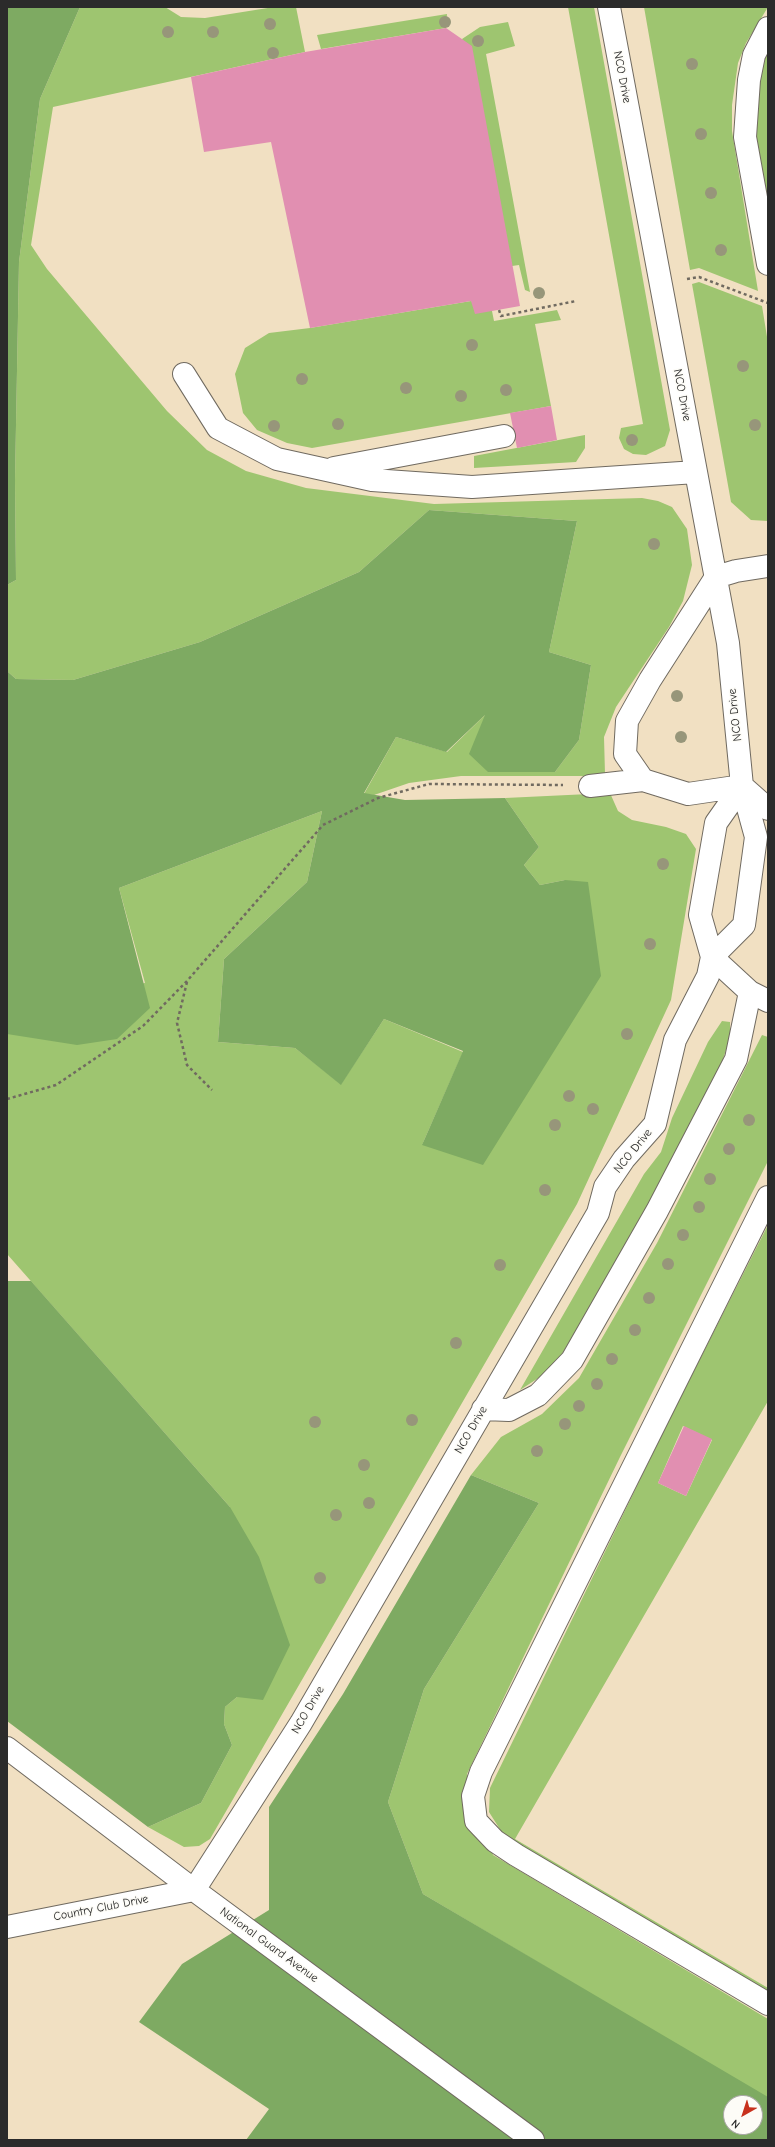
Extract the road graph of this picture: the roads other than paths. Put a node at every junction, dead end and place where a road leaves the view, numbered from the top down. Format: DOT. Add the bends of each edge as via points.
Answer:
graph roads {
  1 [pos="609,7"];
  2 [pos="768,28"];
  3 [pos="768,264"];
  4 [pos="184,374"];
  5 [pos="504,436"];
  6 [pos="326,470"];
  7 [pos="696,472"];
  8 [pos="768,566"];
  9 [pos="716,577"];
  10 [pos="643,780"];
  11 [pos="590,786"];
  12 [pos="742,786"];
  13 [pos="768,809"];
  14 [pos="712,957"];
  15 [pos="759,997"];
  16 [pos="768,1197"];
  17 [pos="483,1409"];
  18 [pos="7,1748"];
  19 [pos="194,1890"];
  20 [pos="7,1927"];
  21 [pos="768,2004"];
  22 [pos="533,2140"];
  1 -- 7 [label="street, NCO Drive"];
  2 -- 3 [label="street" via="754,55 749,80 745,137"];
  4 -- 6 [label="street" via="218,428 277,459"];
  5 -- 6 [label="street"];
  6 -- 7 [label="street" via="372,480 472,487"];
  7 -- 9 [label="street, NCO Drive"];
  8 -- 9 [label="street"];
  9 -- 10 [label="street" via="627,721 625,754"];
  9 -- 12 [label="street, NCO Drive" via="728,643"];
  10 -- 11 [label="street"];
  10 -- 12 [label="street" via="688,794"];
  12 -- 13 [label="street"];
  12 -- 14 [label="street, NCO Drive" via="716,823 702,902 700,916"];
  12 -- 14 [label="street, NCO Drive" via="756,837 744,925"];
  14 -- 15 [label="street"];
  14 -- 17 [label="street, NCO Drive" via="708,976 675,1040 654,1124 624,1159 605,1187 598,1213"];
  15 -- 17 [label="street" via="736,1059 657,1212 572,1360 538,1395 509,1410"];
  16 -- 21 [label="street" via="481,1772 473,1796 476,1822 495,1841"];
  17 -- 19 [label="street, NCO Drive" via="301,1723"];
  18 -- 19 [label="street, National Guard Avenue"];
  19 -- 20 [label="street, Country Club Drive"];
  19 -- 22 [label="street, National Guard Avenue"];
}
